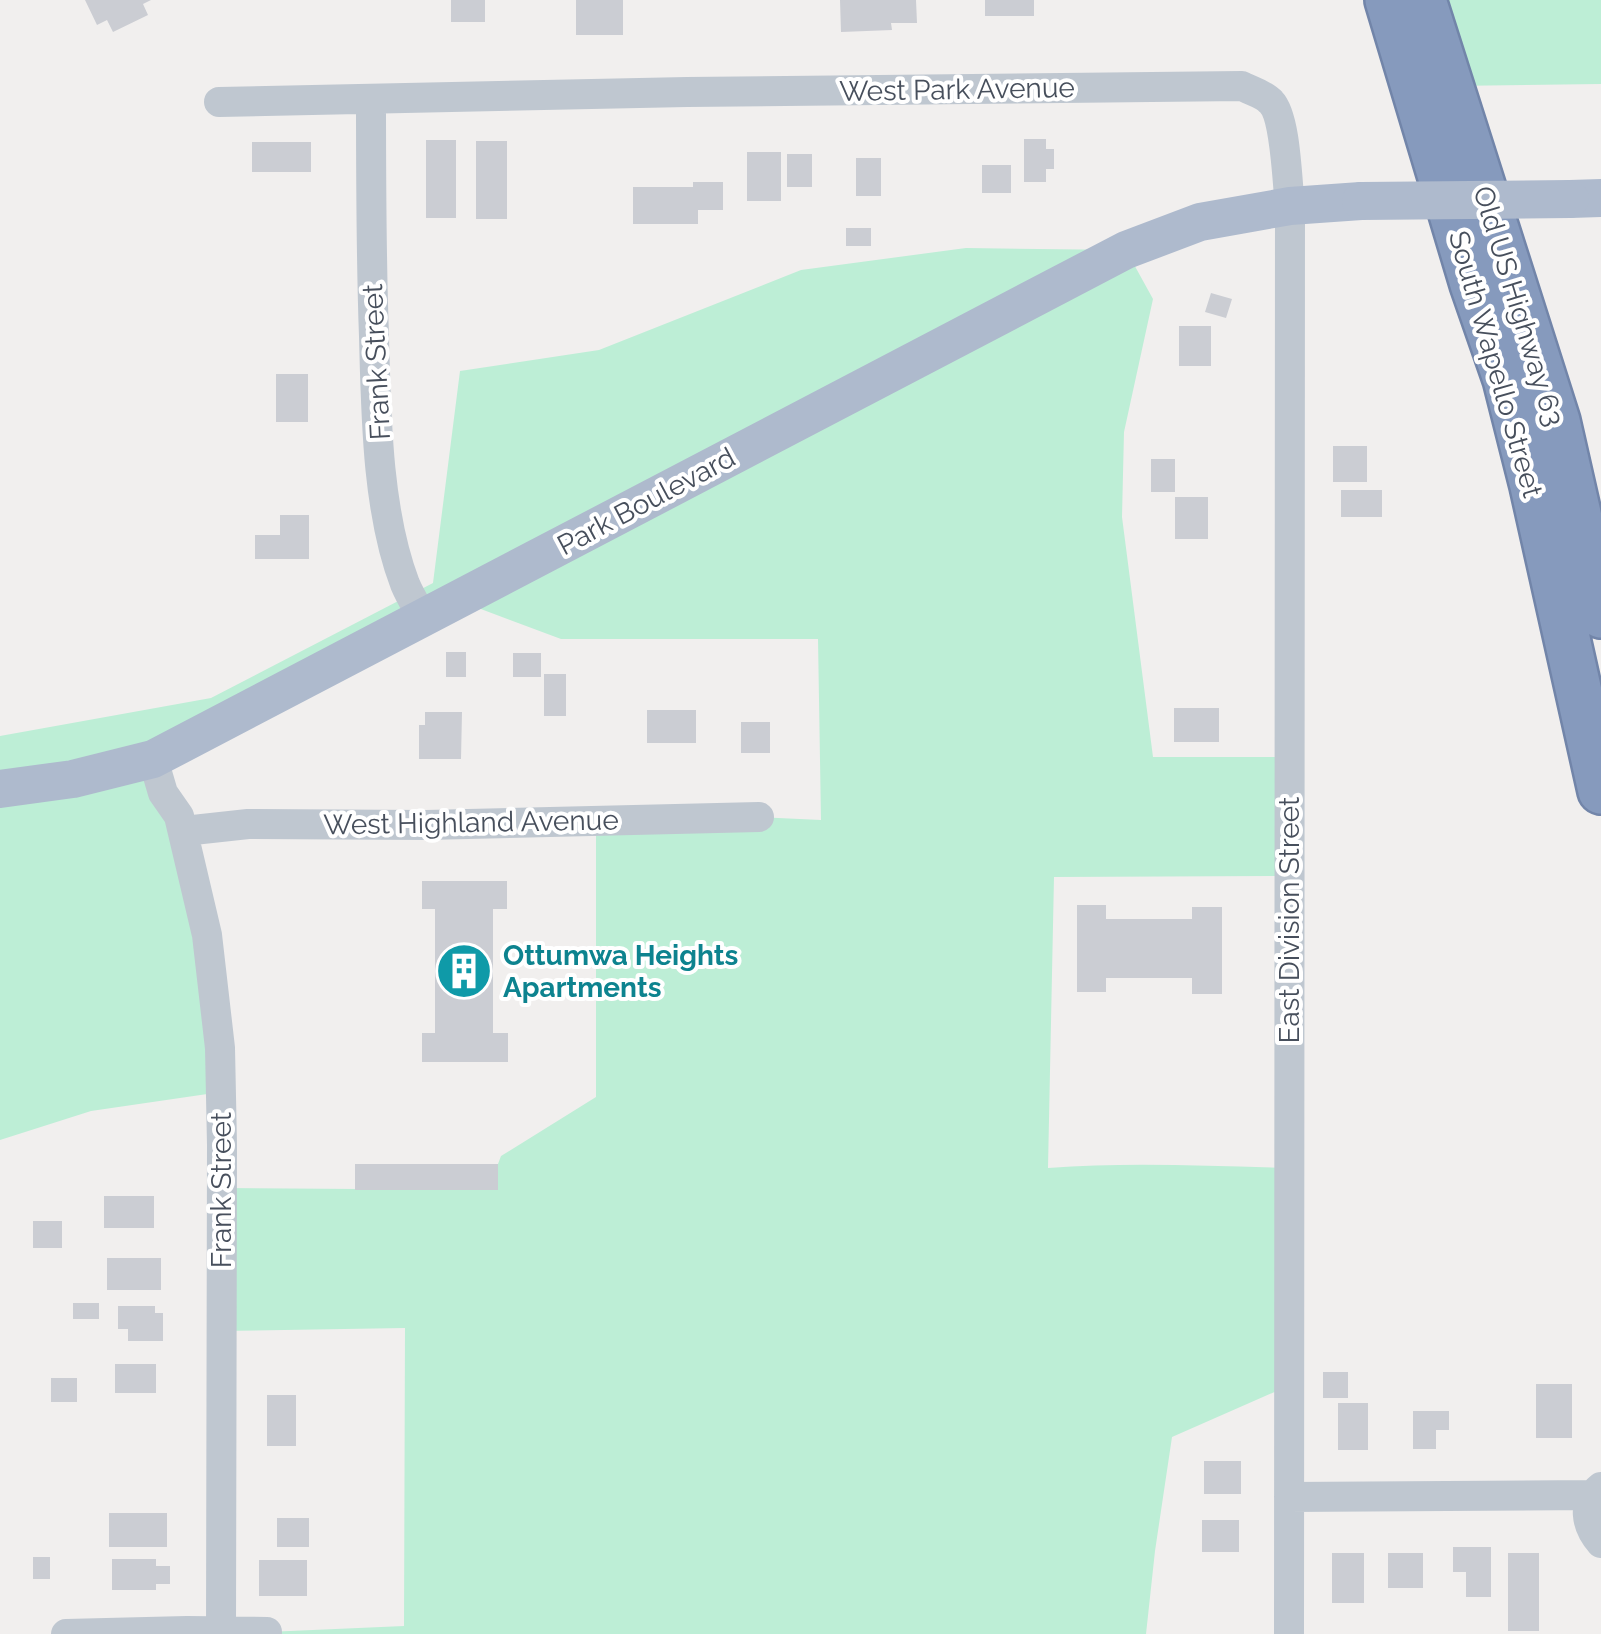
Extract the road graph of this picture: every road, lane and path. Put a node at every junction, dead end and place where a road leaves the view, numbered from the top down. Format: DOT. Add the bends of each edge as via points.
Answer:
graph roads {
  1 [pos="1388,0"];
  2 [pos="1423,0"];
  3 [pos="371,99"];
  4 [pos="219,102"];
  5 [pos="1586,198"];
  6 [pos="1290,206"];
  7 [pos="1601,616"];
  8 [pos="423,618"];
  9 [pos="153,760"];
  10 [pos="0,789"];
  11 [pos="1601,791"];
  12 [pos="759,817"];
  13 [pos="184,832"];
  14 [pos="1596,1491"];
  15 [pos="1289,1497"];
  16 [pos="1601,1542"];
  17 [pos="221,1632"];
  18 [pos="267,1632"];
  19 [pos="66,1634"];
  20 [pos="1289,1634"];
  1 -- 11 [label="highway, South Wapello Street" via="1506,379"];
  2 -- 7 [label="highway, Old US Highway 63" via="1556,421"];
  3 -- 4 [label="street, West Park Avenue"];
  3 -- 6 [label="street, West Park Avenue" via="1242,86 1277,110"];
  3 -- 8 [label="street, Frank Street" via="375,378 384,485 392,541"];
  5 -- 6 [label="main road, bridge"];
  6 -- 8 [label="main road, Park Boulevard" via="1200,222 1126,250"];
  6 -- 15 [label="street, East Division Street"];
  8 -- 9 [label="main road, Park Boulevard"];
  9 -- 10 [label="main road, Park Boulevard"];
  9 -- 13 [label="street, Frank Street"];
  12 -- 13 [label="street, West Highland Avenue" via="248,824"];
  13 -- 17 [label="street, Frank Street" via="208,935 220,1048"];
  14 -- 15 [label="street"];
  14 -- 16 [label="street" via="1587,1517"];
  15 -- 20 [label="street, East Division Street"];
  17 -- 18 [label="street"];
  17 -- 19 [label="street"];
}
